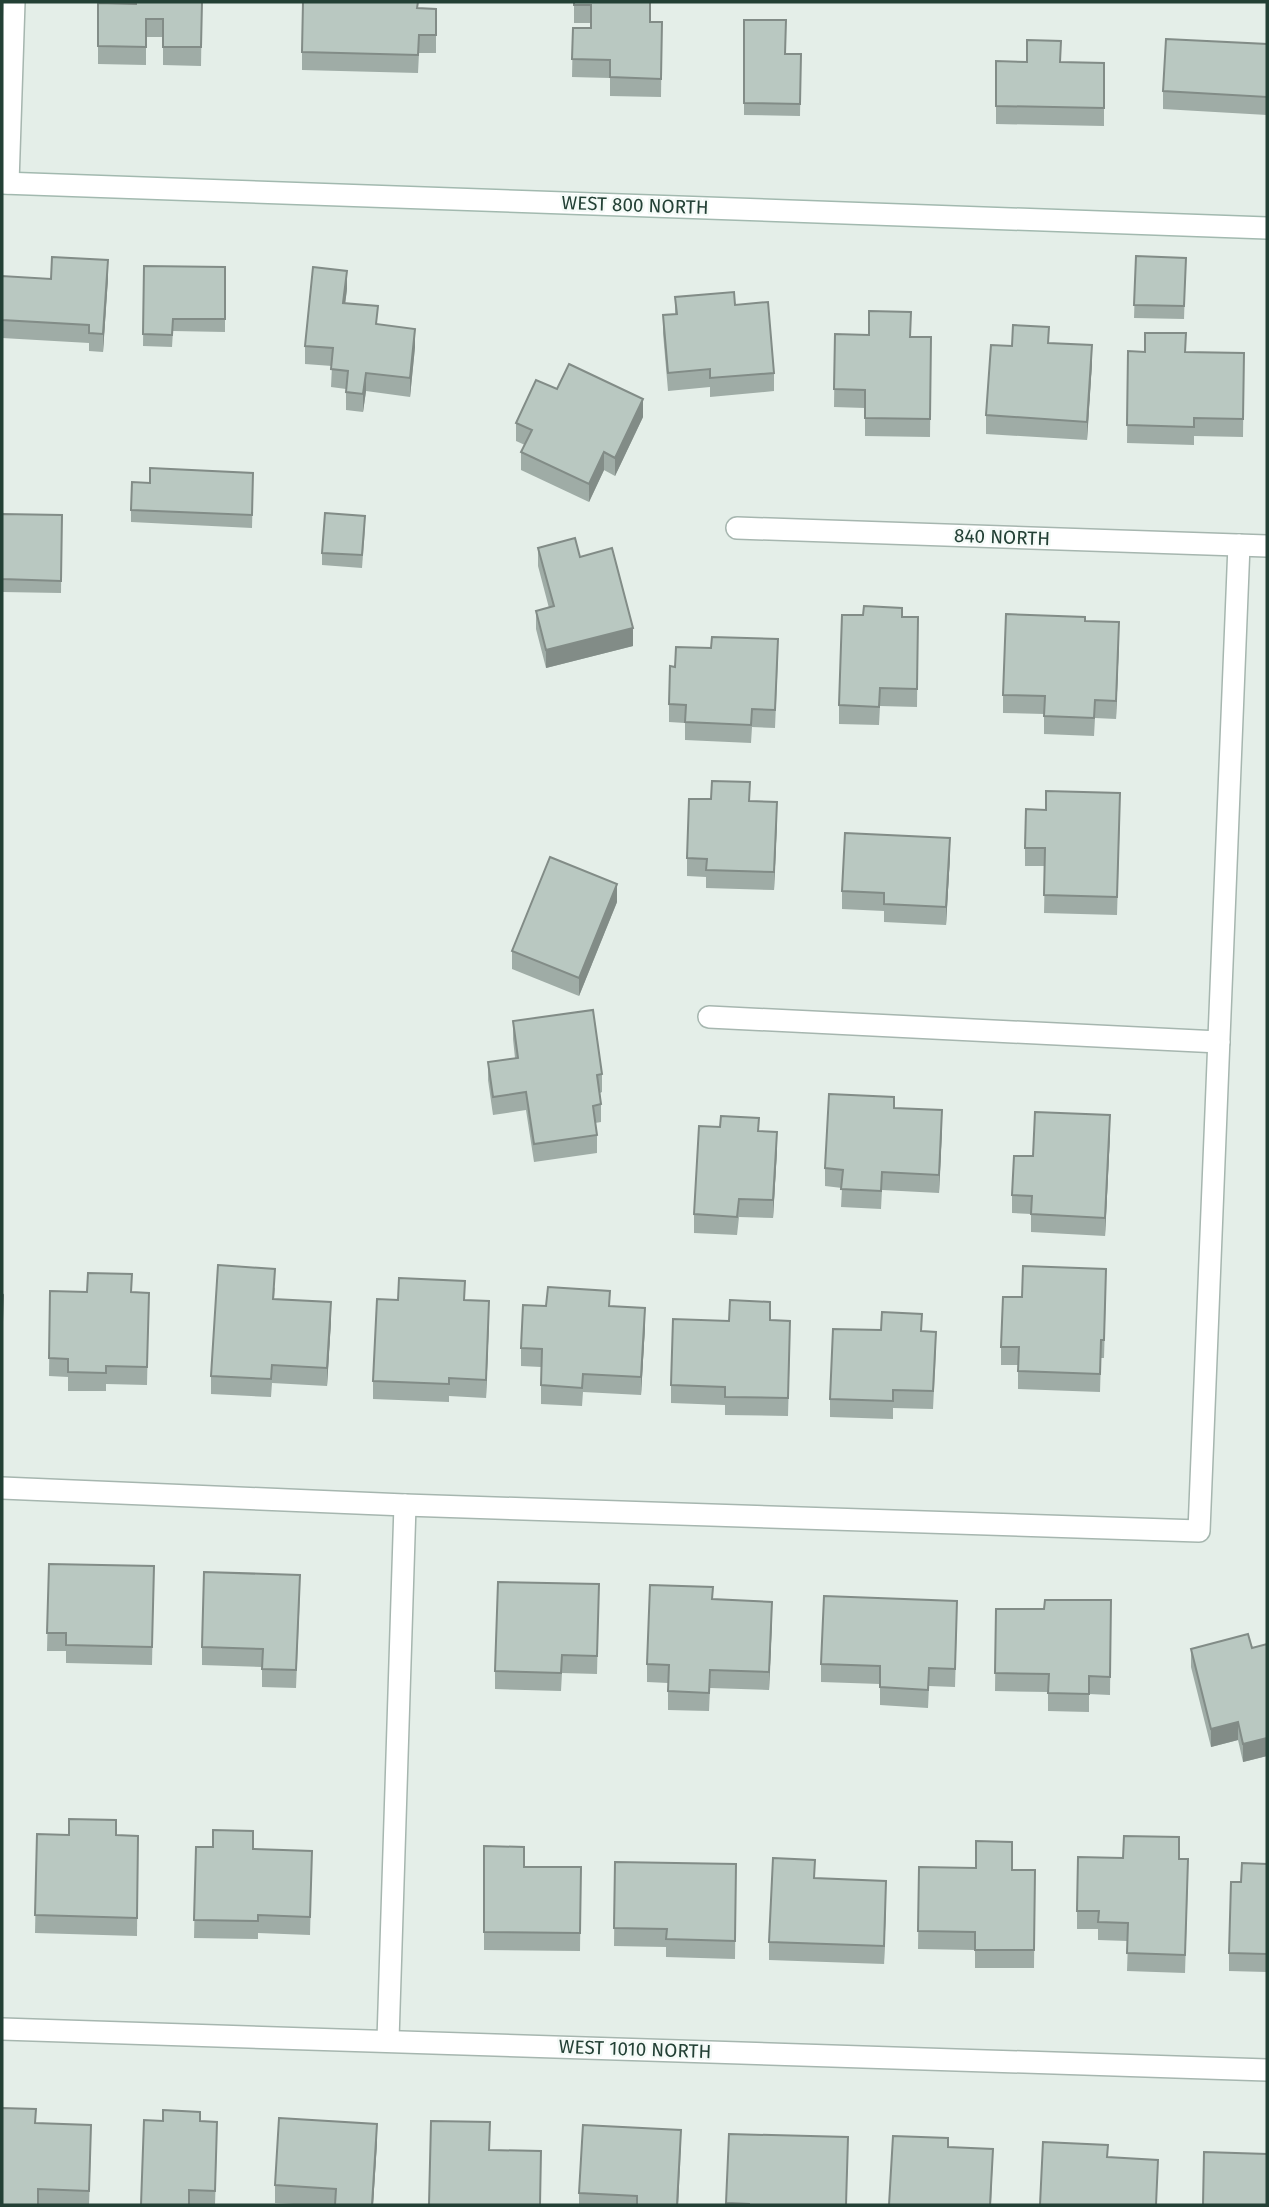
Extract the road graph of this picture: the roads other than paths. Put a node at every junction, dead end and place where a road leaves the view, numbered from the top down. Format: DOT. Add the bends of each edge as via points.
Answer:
graph roads {
  1 [pos="14,2"];
  2 [pos="5,183"];
  3 [pos="1267,228"];
  4 [pos="737,528"];
  5 [pos="1239,545"];
  6 [pos="1267,546"];
  7 [pos="709,1017"];
  8 [pos="1219,1042"];
  9 [pos="2,1488"];
  10 [pos="405,1505"];
  11 [pos="2,2029"];
  12 [pos="388,2040"];
  13 [pos="1267,2070"];
  1 -- 2 [label="street"];
  2 -- 3 [label="street, WEST 800 NORTH"];
  4 -- 5 [label="street, 840 NORTH"];
  5 -- 6 [label="street, 840 NORTH"];
  5 -- 8 [label="street"];
  7 -- 8 [label="street"];
  8 -- 10 [label="street" via="1199,1531"];
  9 -- 10 [label="street"];
  10 -- 12 [label="street"];
  11 -- 12 [label="street, WEST 1010 NORTH"];
  12 -- 13 [label="street, WEST 1010 NORTH"];
}
